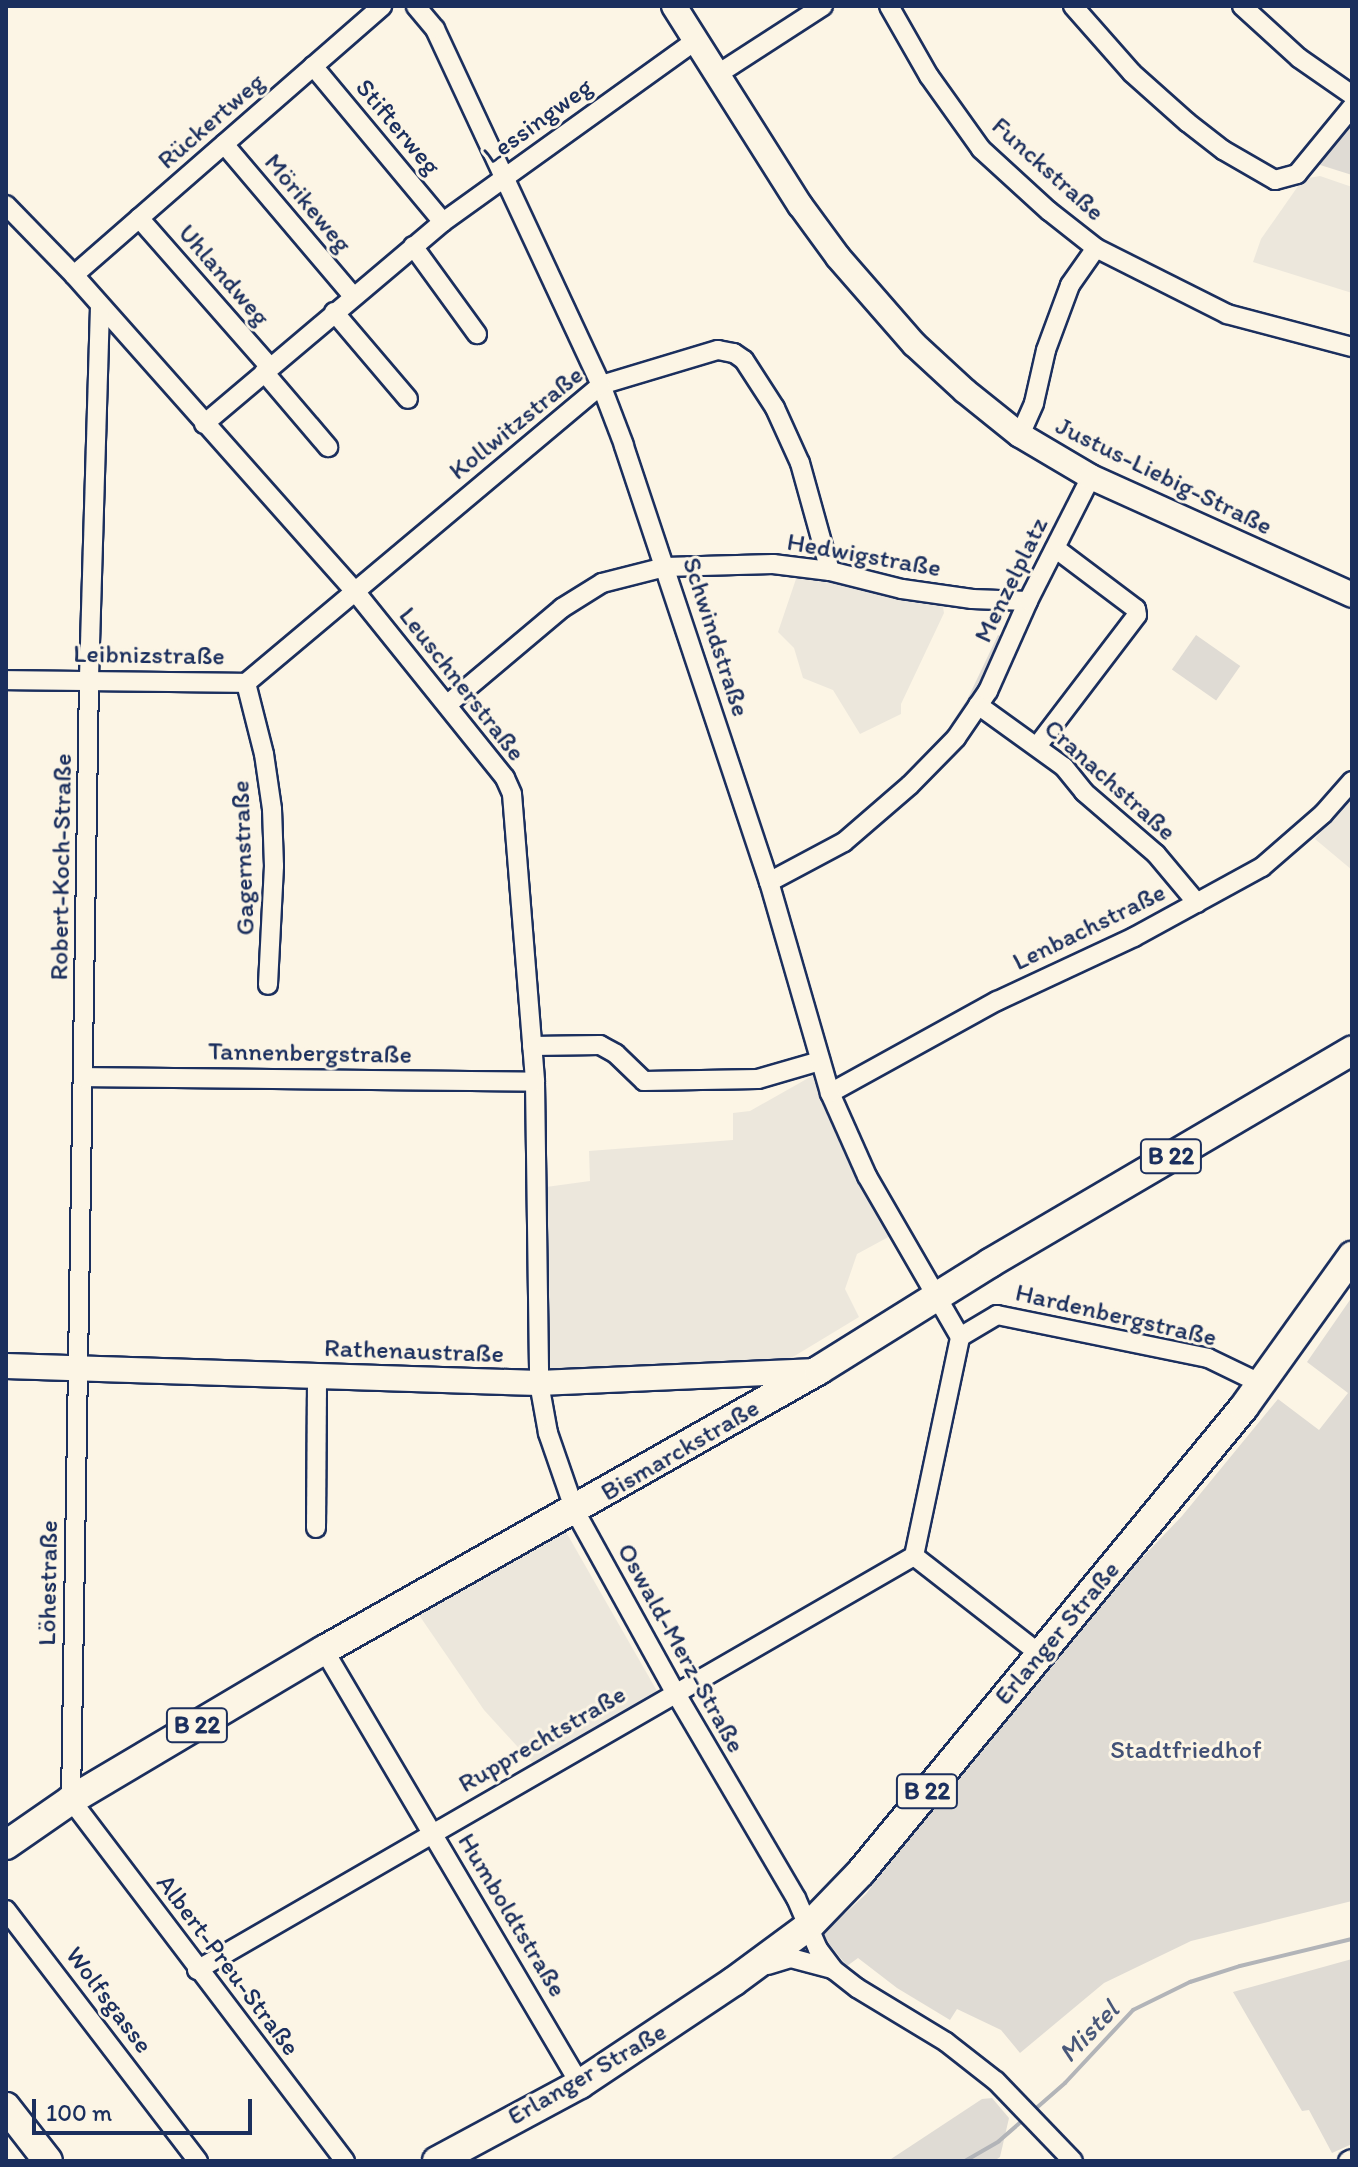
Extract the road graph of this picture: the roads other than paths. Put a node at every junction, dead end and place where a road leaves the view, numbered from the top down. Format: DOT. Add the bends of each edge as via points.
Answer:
graph roads {
  1 [pos="382,6"];
  2 [pos="416,6"];
  3 [pos="674,6"];
  4 [pos="823,6"];
  5 [pos="889,6"];
  6 [pos="1073,6"];
  7 [pos="1242,6"];
  8 [pos="696,40"];
  9 [pos="313,66"];
  10 [pos="718,74"];
  11 [pos="1352,95"];
  12 [pos="1352,107"];
  13 [pos="224,144"];
  14 [pos="504,177"];
  15 [pos="6,205"];
  16 [pos="139,218"];
  17 [pos="443,222"];
  18 [pos="413,246"];
  19 [pos="1096,248"];
  20 [pos="74,275"];
  21 [pos="353,296"];
  22 [pos="100,307"];
  23 [pos="334,312"];
  24 [pos="477,334"];
  25 [pos="128,339"];
  26 [pos="1352,347"];
  27 [pos="100,367"];
  28 [pos="267,370"];
  29 [pos="601,385"];
  30 [pos="408,399"];
  31 [pos="204,424"];
  32 [pos="1020,435"];
  33 [pos="328,447"];
  34 [pos="1091,477"];
  35 [pos="1055,548"];
  36 [pos="665,567"];
  37 [pos="830,571"];
  38 [pos="354,590"];
  39 [pos="1352,595"];
  40 [pos="1028,601"];
  41 [pos="6,680"];
  42 [pos="89,680"];
  43 [pos="246,683"];
  44 [pos="448,704"];
  45 [pos="978,705"];
  46 [pos="1038,745"];
  47 [pos="1352,781"];
  48 [pos="769,882"];
  49 [pos="1197,903"];
  50 [pos="268,985"];
  51 [pos="532,1046"];
  52 [pos="1352,1051"];
  53 [pos="820,1061"];
  54 [pos="84,1077"];
  55 [pos="535,1082"];
  56 [pos="830,1093"];
  57 [pos="1352,1256"];
  58 [pos="935,1297"];
  59 [pos="960,1337"];
  60 [pos="6,1366"];
  61 [pos="78,1368"];
  62 [pos="809,1371"];
  63 [pos="317,1376"];
  64 [pos="716,1376"];
  65 [pos="539,1383"];
  66 [pos="1262,1384"];
  67 [pos="730,1422"];
  68 [pos="575,1511"];
  69 [pos="316,1528"];
  70 [pos="914,1556"];
  71 [pos="324,1650"];
  72 [pos="1040,1654"];
  73 [pos="675,1692"];
  74 [pos="71,1800"];
  75 [pos="433,1833"];
  76 [pos="6,1845"];
  77 [pos="6,1910"];
  78 [pos="810,1925"];
  79 [pos="197,1970"];
  80 [pos="834,1970"];
  81 [pos="733,1982"];
  82 [pos="580,2084"];
  83 [pos="6,2107"];
  84 [pos="48,2161"];
  85 [pos="198,2161"];
  86 [pos="345,2161"];
  87 [pos="437,2161"];
  88 [pos="1073,2161"];
  1 -- 9 [label="street, Rückertweg"];
  2 -- 14 [label="street, Schwindstraße" via="435,29"];
  3 -- 8 [label="main road, Justus-Liebig-Straße"];
  4 -- 10 [label="street"];
  5 -- 19 [label="street, Funckstraße" via="929,76 981,149"];
  6 -- 12 [label="street" via="1132,73 1211,141 1275,180 1297,174"];
  7 -- 11 [label="street" via="1299,58"];
  8 -- 10 [label="main road, Justus-Liebig-Straße"];
  8 -- 14 [label="street, Lessingweg"];
  9 -- 13 [label="street, Rückertweg"];
  9 -- 17 [label="street, Stifterweg"];
  10 -- 32 [label="main road, Justus-Liebig-Straße" via="800,205 877,304 965,391"];
  13 -- 16 [label="street, Rückertweg"];
  13 -- 21 [label="street, Mörikeweg"];
  14 -- 17 [label="street, Lessingweg"];
  14 -- 29 [label="street, Schwindstraße"];
  15 -- 20 [label="street, Leuschnerstraße"];
  16 -- 20 [label="street, Rückertweg"];
  16 -- 28 [label="street, Uhlandweg"];
  17 -- 18 [label="street, Lessingweg"];
  18 -- 21 [label="street, Lessingweg"];
  18 -- 24 [label="street"];
  19 -- 26 [label="street, Funckstraße" via="1227,314"];
  19 -- 32 [label="street, Funckstraße" via="1070,285"];
  20 -- 22 [label="street, Leuschnerstraße"];
  21 -- 23 [label="street, Lessingweg"];
  22 -- 25 [label="street, Leuschnerstraße"];
  22 -- 27 [label="street, Robert-Koch-Straße"];
  23 -- 28 [label="street, Lessingweg"];
  23 -- 30 [label="street"];
  25 -- 27 [label="street"];
  25 -- 31 [label="street, Leuschnerstraße"];
  27 -- 42 [label="street, Robert-Koch-Straße"];
  28 -- 31 [label="street, Lessingweg"];
  28 -- 33 [label="street"];
  29 -- 36 [label="street, Schwindstraße"];
  29 -- 37 [label="street, Kollwitzstraße" via="718,350 744,360 760,380 800,463"];
  29 -- 38 [label="street, Kollwitzstraße"];
  31 -- 38 [label="street, Leuschnerstraße"];
  32 -- 34 [label="main road, Justus-Liebig-Straße"];
  34 -- 35 [label="street, Menzelplatz"];
  34 -- 39 [label="main road, Justus-Liebig-Straße"];
  35 -- 40 [label="street, Menzelplatz"];
  35 -- 46 [label="street" via="1136,609 1137,615"];
  36 -- 37 [label="street, Hedwigstraße" via="773,564"];
  36 -- 44 [label="street, Hedwigstraße" via="602,583 562,608"];
  36 -- 48 [label="street, Schwindstraße"];
  37 -- 40 [label="street, Hedwigstraße" via="902,589"];
  38 -- 43 [label="street, Leibnizstraße"];
  38 -- 44 [label="street, Leuschnerstraße"];
  40 -- 45 [label="street, Menzelplatz"];
  41 -- 42 [label="street, Leibnizstraße"];
  42 -- 43 [label="street, Leibnizstraße"];
  42 -- 54 [label="street, Robert-Koch-Straße"];
  43 -- 50 [label="street, Gagernstraße" via="272,809"];
  44 -- 51 [label="street, Leuschnerstraße" via="512,794"];
  45 -- 46 [label="street, Cranachstraße"];
  45 -- 48 [label="street, Menzelplatz" via="956,738 871,820 844,842"];
  46 -- 49 [label="street, Cranachstraße" via="1156,854"];
  47 -- 49 [label="street, Lenbachstraße" via="1279,854"];
  48 -- 53 [label="street, Schwindstraße"];
  49 -- 56 [label="street, Lenbachstraße" via="997,1001"];
  51 -- 53 [label="street" via="600,1045 644,1081 758,1079"];
  51 -- 55 [label="street, Leuschnerstraße"];
  52 -- 58 [label="main road, Bismarckstraße / B 22"];
  53 -- 56 [label="street, Schwindstraße"];
  54 -- 55 [label="street, Tannenbergstraße"];
  54 -- 61 [label="street, Robert-Koch-Straße"];
  55 -- 65 [label="street, Leuschnerstraße"];
  56 -- 58 [label="street, Schwindstraße" via="867,1176"];
  57 -- 66 [label="main road, Erlanger Straße / B 22"];
  58 -- 59 [label="street"];
  58 -- 62 [label="main road, Bismarckstraße / B 22"];
  59 -- 66 [label="street, Hardenbergstraße" via="997,1315 1208,1358"];
  59 -- 70 [label="street"];
  60 -- 61 [label="main road, Rathenaustraße"];
  61 -- 63 [label="main road, Rathenaustraße"];
  61 -- 74 [label="street, Löhestraße"];
  62 -- 64 [label="main road, Rathenaustraße"];
  62 -- 67 [label="main road, Bismarckstraße / B 22"];
  63 -- 65 [label="main road, Rathenaustraße"];
  63 -- 69 [label="street"];
  64 -- 65 [label="main road, Rathenaustraße"];
  64 -- 67 [label="main road" via="732,1395"];
  65 -- 68 [label="street, Oswald-Merz-Straße" via="548,1433"];
  66 -- 72 [label="main road, Erlanger Straße / B 22"];
  67 -- 68 [label="main road, Bismarckstraße / B 22"];
  68 -- 71 [label="main road, Bismarckstraße / B 22"];
  68 -- 73 [label="street, Oswald-Merz-Straße"];
  70 -- 72 [label="street"];
  70 -- 73 [label="street, Rupprechtstraße"];
  71 -- 74 [label="main road, Bismarckstraße / B 22"];
  71 -- 75 [label="street, Humboldtstraße"];
  72 -- 78 [label="main road, Erlanger Straße / B 22" via="861,1872"];
  73 -- 75 [label="street, Rupprechtstraße"];
  73 -- 78 [label="street, Oswald-Merz-Straße"];
  74 -- 76 [label="main road, Bismarckstraße / B 22"];
  74 -- 79 [label="street, Albert-Preu-Straße"];
  75 -- 79 [label="street, Rupprechtstraße"];
  75 -- 82 [label="street, Humboldtstraße"];
  77 -- 85 [label="street, Wolfsgasse"];
  78 -- 80 [label="street, Oswald-Merz-Straße" via="818,1949"];
  78 -- 81 [label="main road, Erlanger Straße / B 22"];
  79 -- 86 [label="street, Albert-Preu-Straße"];
  80 -- 81 [label="street, Erlanger Straße" via="791,1958"];
  80 -- 88 [label="street" via="946,2042 1001,2086"];
  81 -- 82 [label="main road, Erlanger Straße / B 22"];
  82 -- 87 [label="main road, Erlanger Straße / B 22"];
  83 -- 84 [label="main road"];
}
